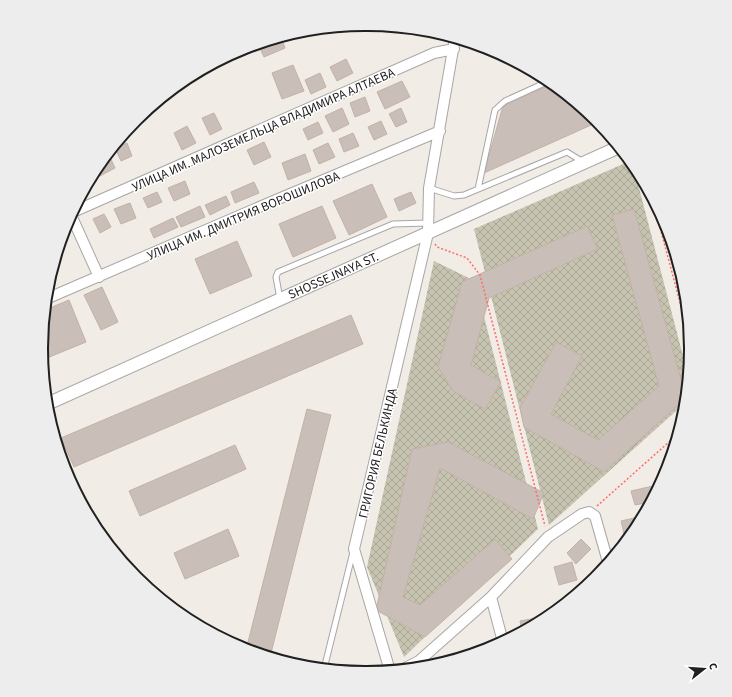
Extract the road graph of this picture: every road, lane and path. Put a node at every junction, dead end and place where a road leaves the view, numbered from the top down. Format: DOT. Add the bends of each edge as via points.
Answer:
graph roads {
  1 [pos="455,44"];
  2 [pos="454,49"];
  3 [pos="541,85"];
  4 [pos="440,131"];
  5 [pos="614,150"];
  6 [pos="583,163"];
  7 [pos="429,188"];
  8 [pos="478,189"];
  9 [pos="81,209"];
  10 [pos="75,223"];
  11 [pos="428,228"];
  12 [pos="662,233"];
  13 [pos="98,277"];
  14 [pos="53,296"];
  15 [pos="280,299"];
  16 [pos="680,304"];
  17 [pos="53,401"];
  18 [pos="670,441"];
  19 [pos="589,512"];
  20 [pos="548,537"];
  21 [pos="354,549"];
  22 [pos="606,556"];
  23 [pos="490,597"];
  24 [pos="500,636"];
  25 [pos="418,661"];
  26 [pos="325,663"];
  27 [pos="388,665"];
  1 -- 2 [label="street, ГРИГОРИЯ БЕЛЬКИНДА"];
  2 -- 4 [label="street, ГРИГОРИЯ БЕЛЬКИНДА"];
  2 -- 9 [label="street, УЛИЦА ИМ. МАЛОЗЕМЕЛЬЦА ВЛАДИМИРА АЛТАЕВА" via="434,53"];
  3 -- 8 [label="lane" via="505,101 495,110"];
  4 -- 7 [label="street, ГРИГОРИЯ БЕЛЬКИНДА"];
  4 -- 13 [label="street, УЛИЦА ИМ. ДМИТРИЯ ВОРОШИЛОВА"];
  5 -- 6 [label="street, SHOSSEJNAYA ST."];
  6 -- 8 [label="lane" via="567,152"];
  6 -- 11 [label="street, SHOSSEJNAYA ST."];
  7 -- 8 [label="lane" via="454,196"];
  7 -- 11 [label="street, ГРИГОРИЯ БЕЛЬКИНДА"];
  10 -- 13 [label="street"];
  11 -- 15 [label="street, SHOSSEJNAYA ST."];
  11 -- 15 [label="lane" via="393,224 278,272 276,277"];
  11 -- 20 [label="path" via="437,247 467,258 480,275"];
  11 -- 21 [label="street, ГРИГОРИЯ БЕЛЬКИНДА"];
  12 -- 16 [label="path"];
  13 -- 14 [label="street, УЛИЦА ИМ. ДМИТРИЯ ВОРОШИЛОВА"];
  15 -- 17 [label="street, SHOSSEJNAYA ST."];
  18 -- 19 [label="path"];
  19 -- 20 [label="street"];
  19 -- 22 [label="street" via="595,516"];
  20 -- 23 [label="street"];
  21 -- 26 [label="lane"];
  21 -- 27 [label="street, ГРИГОРИЯ БЕЛЬКИНДА"];
  23 -- 24 [label="street"];
  23 -- 25 [label="street"];
}
